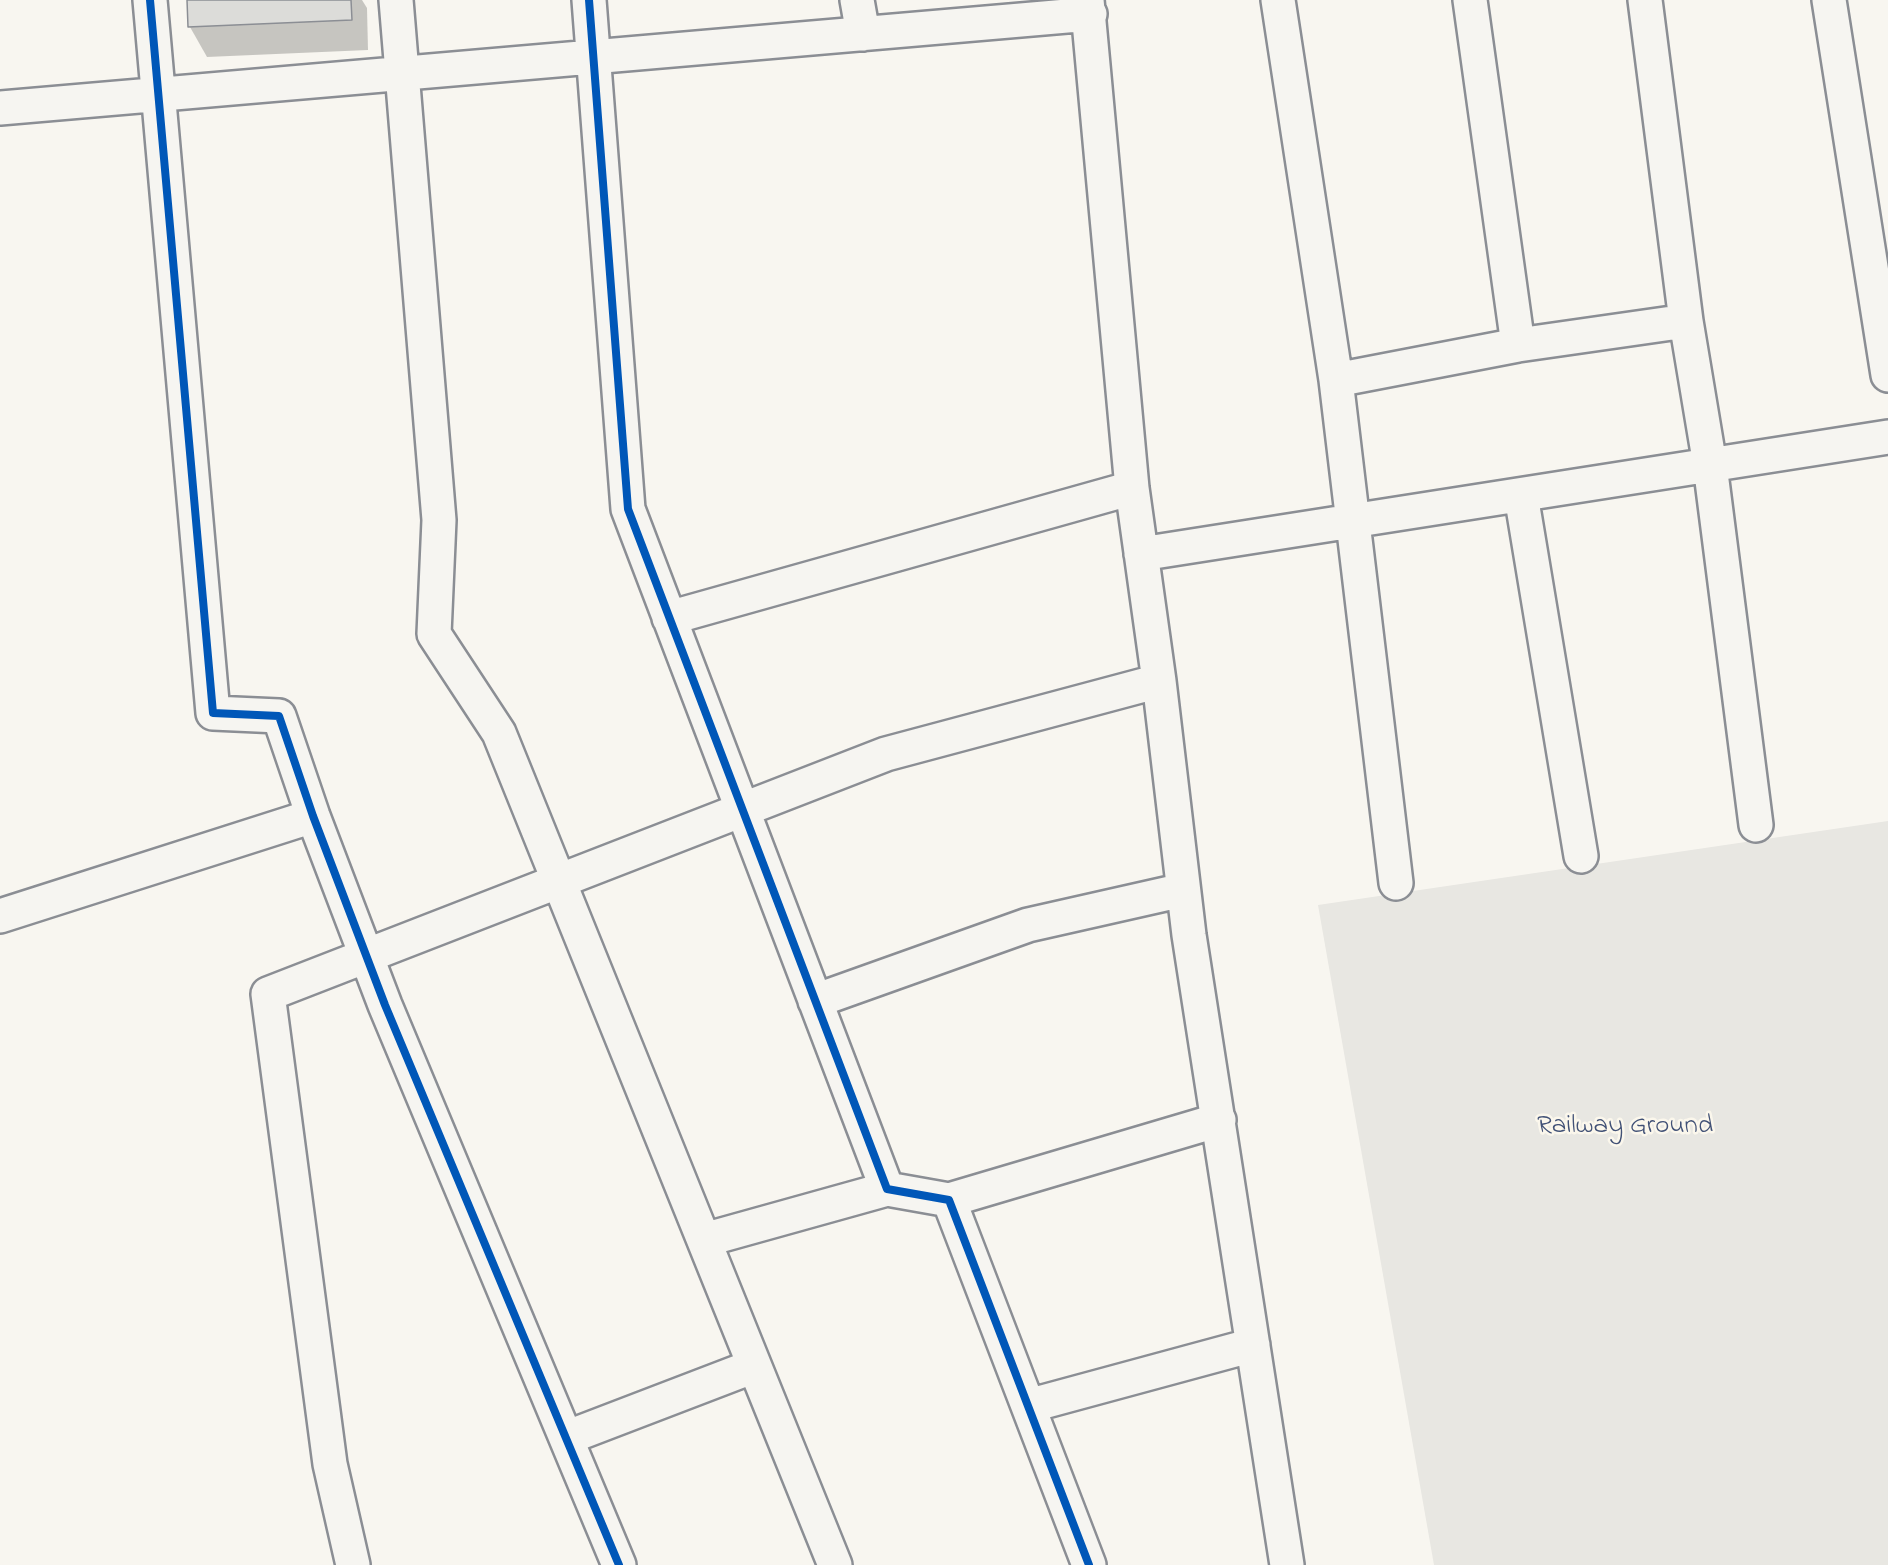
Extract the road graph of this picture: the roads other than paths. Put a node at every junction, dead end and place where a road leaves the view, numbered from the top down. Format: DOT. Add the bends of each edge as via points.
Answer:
graph roads {
  1 [pos="150,0"];
  2 [pos="396,0"];
  3 [pos="589,0"];
  4 [pos="857,0"];
  5 [pos="1278,0"];
  6 [pos="1470,0"];
  7 [pos="1645,0"];
  8 [pos="1829,0"];
  9 [pos="1089,7"];
  10 [pos="864,34"];
  11 [pos="594,58"];
  12 [pos="404,74"];
  13 [pos="159,95"];
  14 [pos="0,108"];
  15 [pos="1686,321"];
  16 [pos="1518,345"];
  17 [pos="1888,375"];
  18 [pos="1336,380"];
  19 [pos="1888,437"];
  20 [pos="1710,465"];
  21 [pos="1132,488"];
  22 [pos="1521,495"];
  23 [pos="1351,519"];
  24 [pos="1141,554"];
  25 [pos="669,618"];
  26 [pos="1159,681"];
  27 [pos="741,809"];
  28 [pos="313,816"];
  29 [pos="1756,825"];
  30 [pos="1581,856"];
  31 [pos="559,881"];
  32 [pos="1396,883"];
  33 [pos="1184,890"];
  34 [pos="0,916"];
  35 [pos="366,956"];
  36 [pos="815,1001"];
  37 [pos="1219,1120"];
  38 [pos="887,1189"];
  39 [pos="949,1200"];
  40 [pos="704,1240"];
  41 [pos="1253,1345"];
  42 [pos="754,1366"];
  43 [pos="1028,1406"];
  44 [pos="566,1438"];
  45 [pos="353,1565"];
  46 [pos="619,1565"];
  47 [pos="835,1565"];
  48 [pos="1089,1565"];
  49 [pos="1287,1565"];
  1 -- 13 [label="street"];
  2 -- 12 [label="street"];
  3 -- 11 [label="street"];
  4 -- 10 [label="street"];
  5 -- 18 [label="street"];
  6 -- 16 [label="street"];
  7 -- 15 [label="street"];
  8 -- 17 [label="street"];
  9 -- 10 [label="street"];
  9 -- 21 [label="street"];
  10 -- 11 [label="street"];
  11 -- 12 [label="street"];
  11 -- 25 [label="street" via="628,509"];
  12 -- 13 [label="street"];
  12 -- 31 [label="street" via="439,520 434,634 499,733"];
  13 -- 14 [label="street"];
  13 -- 28 [label="street" via="213,713 279,716"];
  15 -- 16 [label="street"];
  15 -- 20 [label="street"];
  16 -- 18 [label="street"];
  18 -- 23 [label="street"];
  19 -- 20 [label="street"];
  20 -- 22 [label="street"];
  20 -- 29 [label="street"];
  21 -- 24 [label="street"];
  21 -- 25 [label="street"];
  22 -- 23 [label="street"];
  22 -- 30 [label="street"];
  23 -- 24 [label="street"];
  23 -- 32 [label="street"];
  24 -- 26 [label="street"];
  25 -- 27 [label="street"];
  26 -- 27 [label="street" via="886,753"];
  26 -- 33 [label="street"];
  27 -- 31 [label="street"];
  27 -- 36 [label="street"];
  28 -- 34 [label="street"];
  28 -- 35 [label="street"];
  31 -- 35 [label="street"];
  31 -- 40 [label="street"];
  33 -- 36 [label="street" via="1028,925"];
  33 -- 37 [label="street"];
  35 -- 44 [label="street"];
  35 -- 45 [label="street" via="268,994 330,1464"];
  36 -- 38 [label="street"];
  37 -- 39 [label="street"];
  37 -- 41 [label="street"];
  38 -- 39 [label="street"];
  38 -- 40 [label="street"];
  39 -- 43 [label="street"];
  40 -- 42 [label="street"];
  41 -- 43 [label="street"];
  41 -- 49 [label="street"];
  42 -- 44 [label="street"];
  42 -- 47 [label="street"];
  43 -- 48 [label="street"];
  44 -- 46 [label="street"];
}
